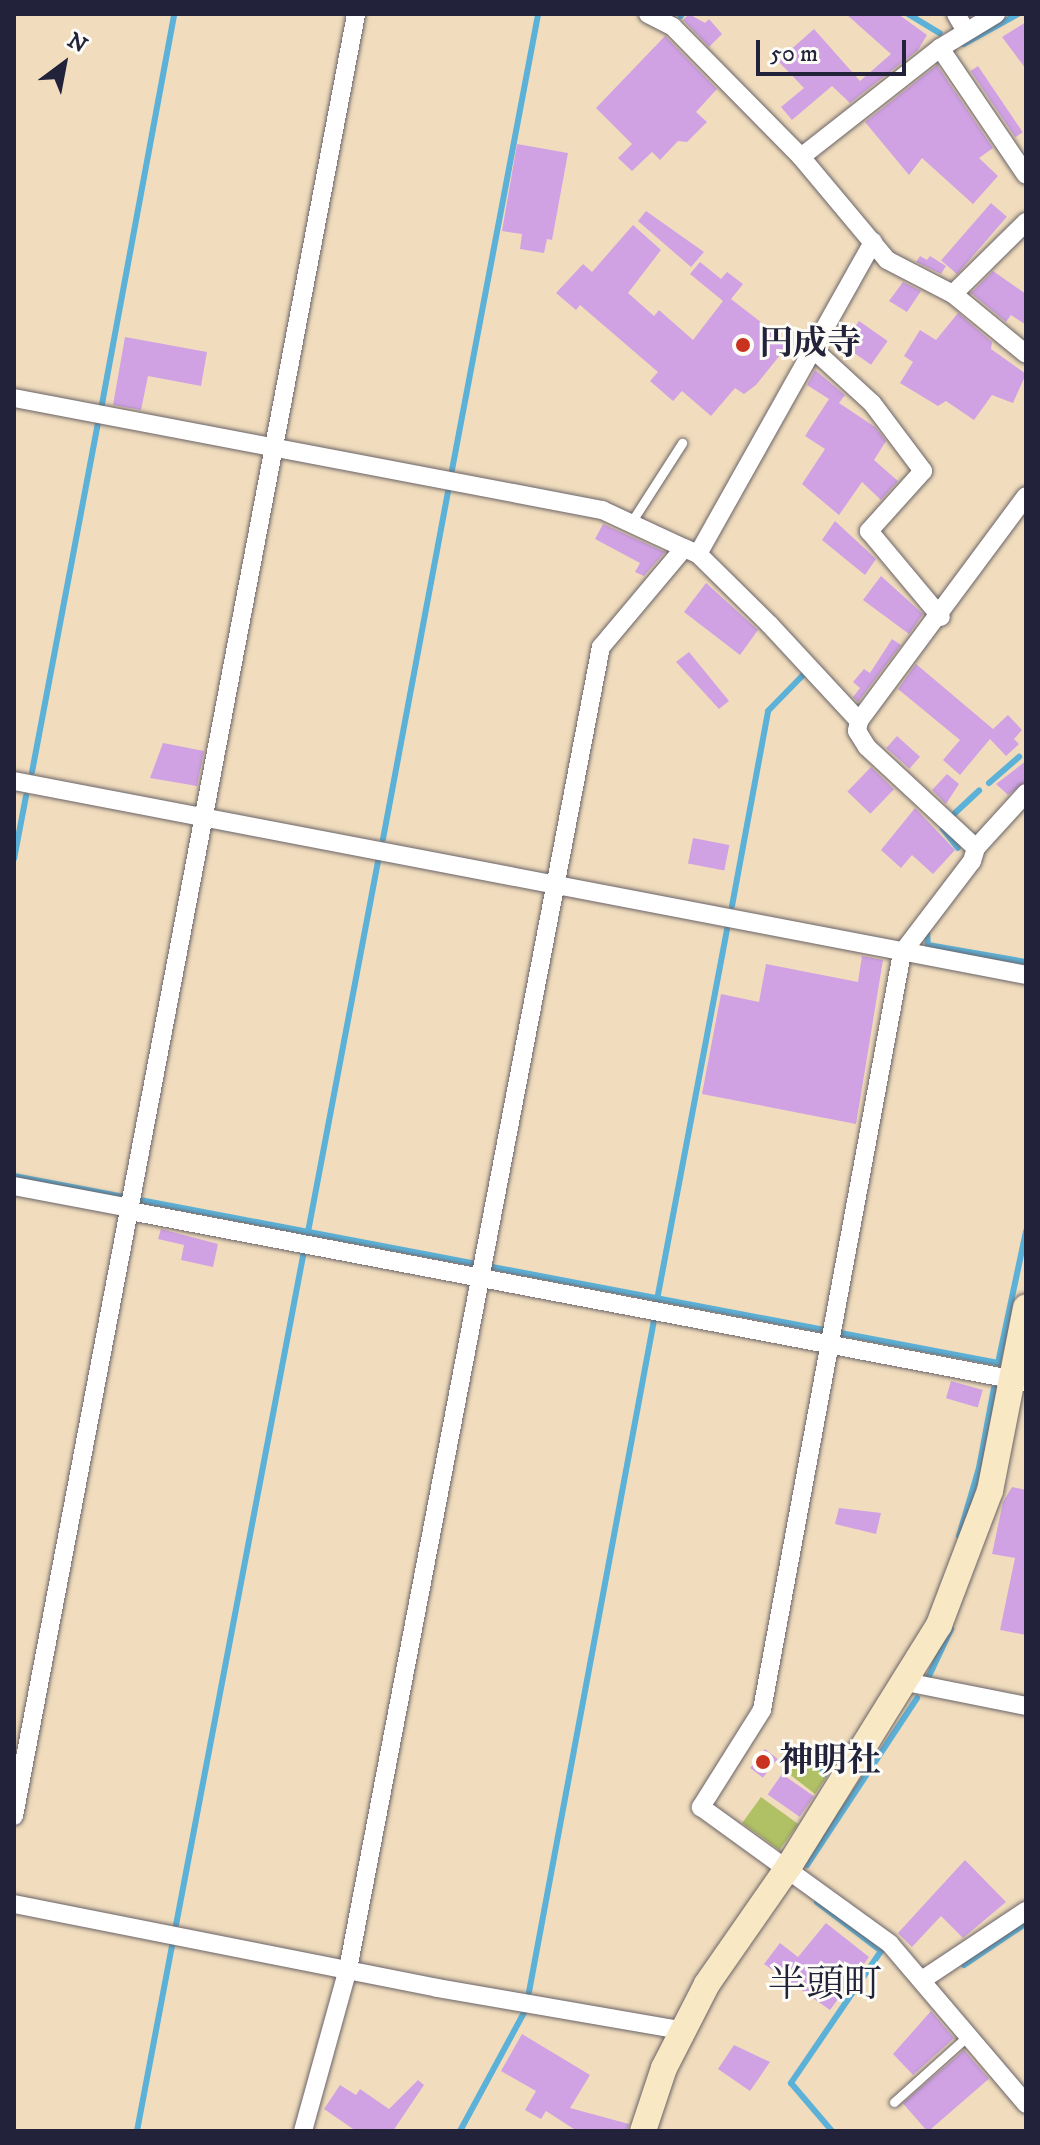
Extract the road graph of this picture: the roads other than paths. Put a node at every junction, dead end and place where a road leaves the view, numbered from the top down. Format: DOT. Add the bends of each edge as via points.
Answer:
graph roads {
  1 [pos="356,14"];
  2 [pos="648,14"];
  3 [pos="956,14"];
  4 [pos="996,14"];
  5 [pos="966,31"];
  6 [pos="940,48"];
  7 [pos="801,157"];
  8 [pos="1026,175"];
  9 [pos="1026,222"];
  10 [pos="873,242"];
  11 [pos="953,294"];
  12 [pos="813,349"];
  13 [pos="1026,354"];
  14 [pos="14,398"];
  15 [pos="682,443"];
  16 [pos="275,447"];
  17 [pos="1026,496"];
  18 [pos="632,521"];
  19 [pos="691,551"];
  20 [pos="941,617"];
  21 [pos="859,721"];
  22 [pos="14,781"];
  23 [pos="1026,793"];
  24 [pos="205,816"];
  25 [pos="976,848"];
  26 [pos="554,884"];
  27 [pos="902,953"];
  28 [pos="1026,975"];
  29 [pos="14,1186"];
  30 [pos="131,1204"];
  31 [pos="479,1277"];
  32 [pos="1026,1308"];
  33 [pos="832,1334"];
  34 [pos="1019,1381"];
  35 [pos="906,1682"];
  36 [pos="1026,1706"];
  37 [pos="14,1816"];
  38 [pos="789,1866"];
  39 [pos="14,1904"];
  40 [pos="1026,1911"];
  41 [pos="348,1969"];
  42 [pos="922,1980"];
  43 [pos="681,2030"];
  44 [pos="970,2035"];
  45 [pos="894,2102"];
  46 [pos="1026,2104"];
  47 [pos="303,2131"];
  48 [pos="643,2131"];
  1 -- 16 [label="street"];
  2 -- 7 [label="street" via="673,27"];
  3 -- 5 [label="street"];
  4 -- 5 [label="street"];
  5 -- 6 [label="street"];
  6 -- 7 [label="street"];
  6 -- 8 [label="street"];
  7 -- 10 [label="street"];
  9 -- 11 [label="street"];
  10 -- 11 [label="street" via="887,260"];
  10 -- 12 [label="street"];
  11 -- 13 [label="street"];
  12 -- 19 [label="street"];
  12 -- 20 [label="street" via="872,403 923,471 869,531"];
  14 -- 16 [label="street"];
  15 -- 18 [label="lane"];
  16 -- 18 [label="street" via="602,510"];
  16 -- 24 [label="street"];
  17 -- 20 [label="street"];
  18 -- 19 [label="street"];
  19 -- 21 [label="street"];
  19 -- 26 [label="street" via="601,647"];
  20 -- 21 [label="street"];
  21 -- 25 [label="street" via="857,731 867,747"];
  22 -- 24 [label="street"];
  23 -- 25 [label="street"];
  24 -- 26 [label="street"];
  24 -- 30 [label="street"];
  25 -- 27 [label="street"];
  26 -- 27 [label="street"];
  26 -- 31 [label="street"];
  27 -- 28 [label="street"];
  27 -- 33 [label="street"];
  29 -- 30 [label="street"];
  30 -- 31 [label="street"];
  30 -- 37 [label="street"];
  31 -- 33 [label="street"];
  31 -- 41 [label="street"];
  32 -- 34 [label="street"];
  33 -- 34 [label="street"];
  33 -- 38 [label="street" via="762,1710 701,1807"];
  34 -- 35 [label="street" via="967,1562"];
  35 -- 36 [label="street"];
  35 -- 38 [label="street"];
  38 -- 42 [label="street" via="890,1944"];
  38 -- 43 [label="street"];
  39 -- 41 [label="street"];
  40 -- 42 [label="street"];
  41 -- 43 [label="street"];
  41 -- 47 [label="street"];
  42 -- 44 [label="street"];
  43 -- 48 [label="street"];
  44 -- 45 [label="lane"];
  44 -- 46 [label="street"];
}
